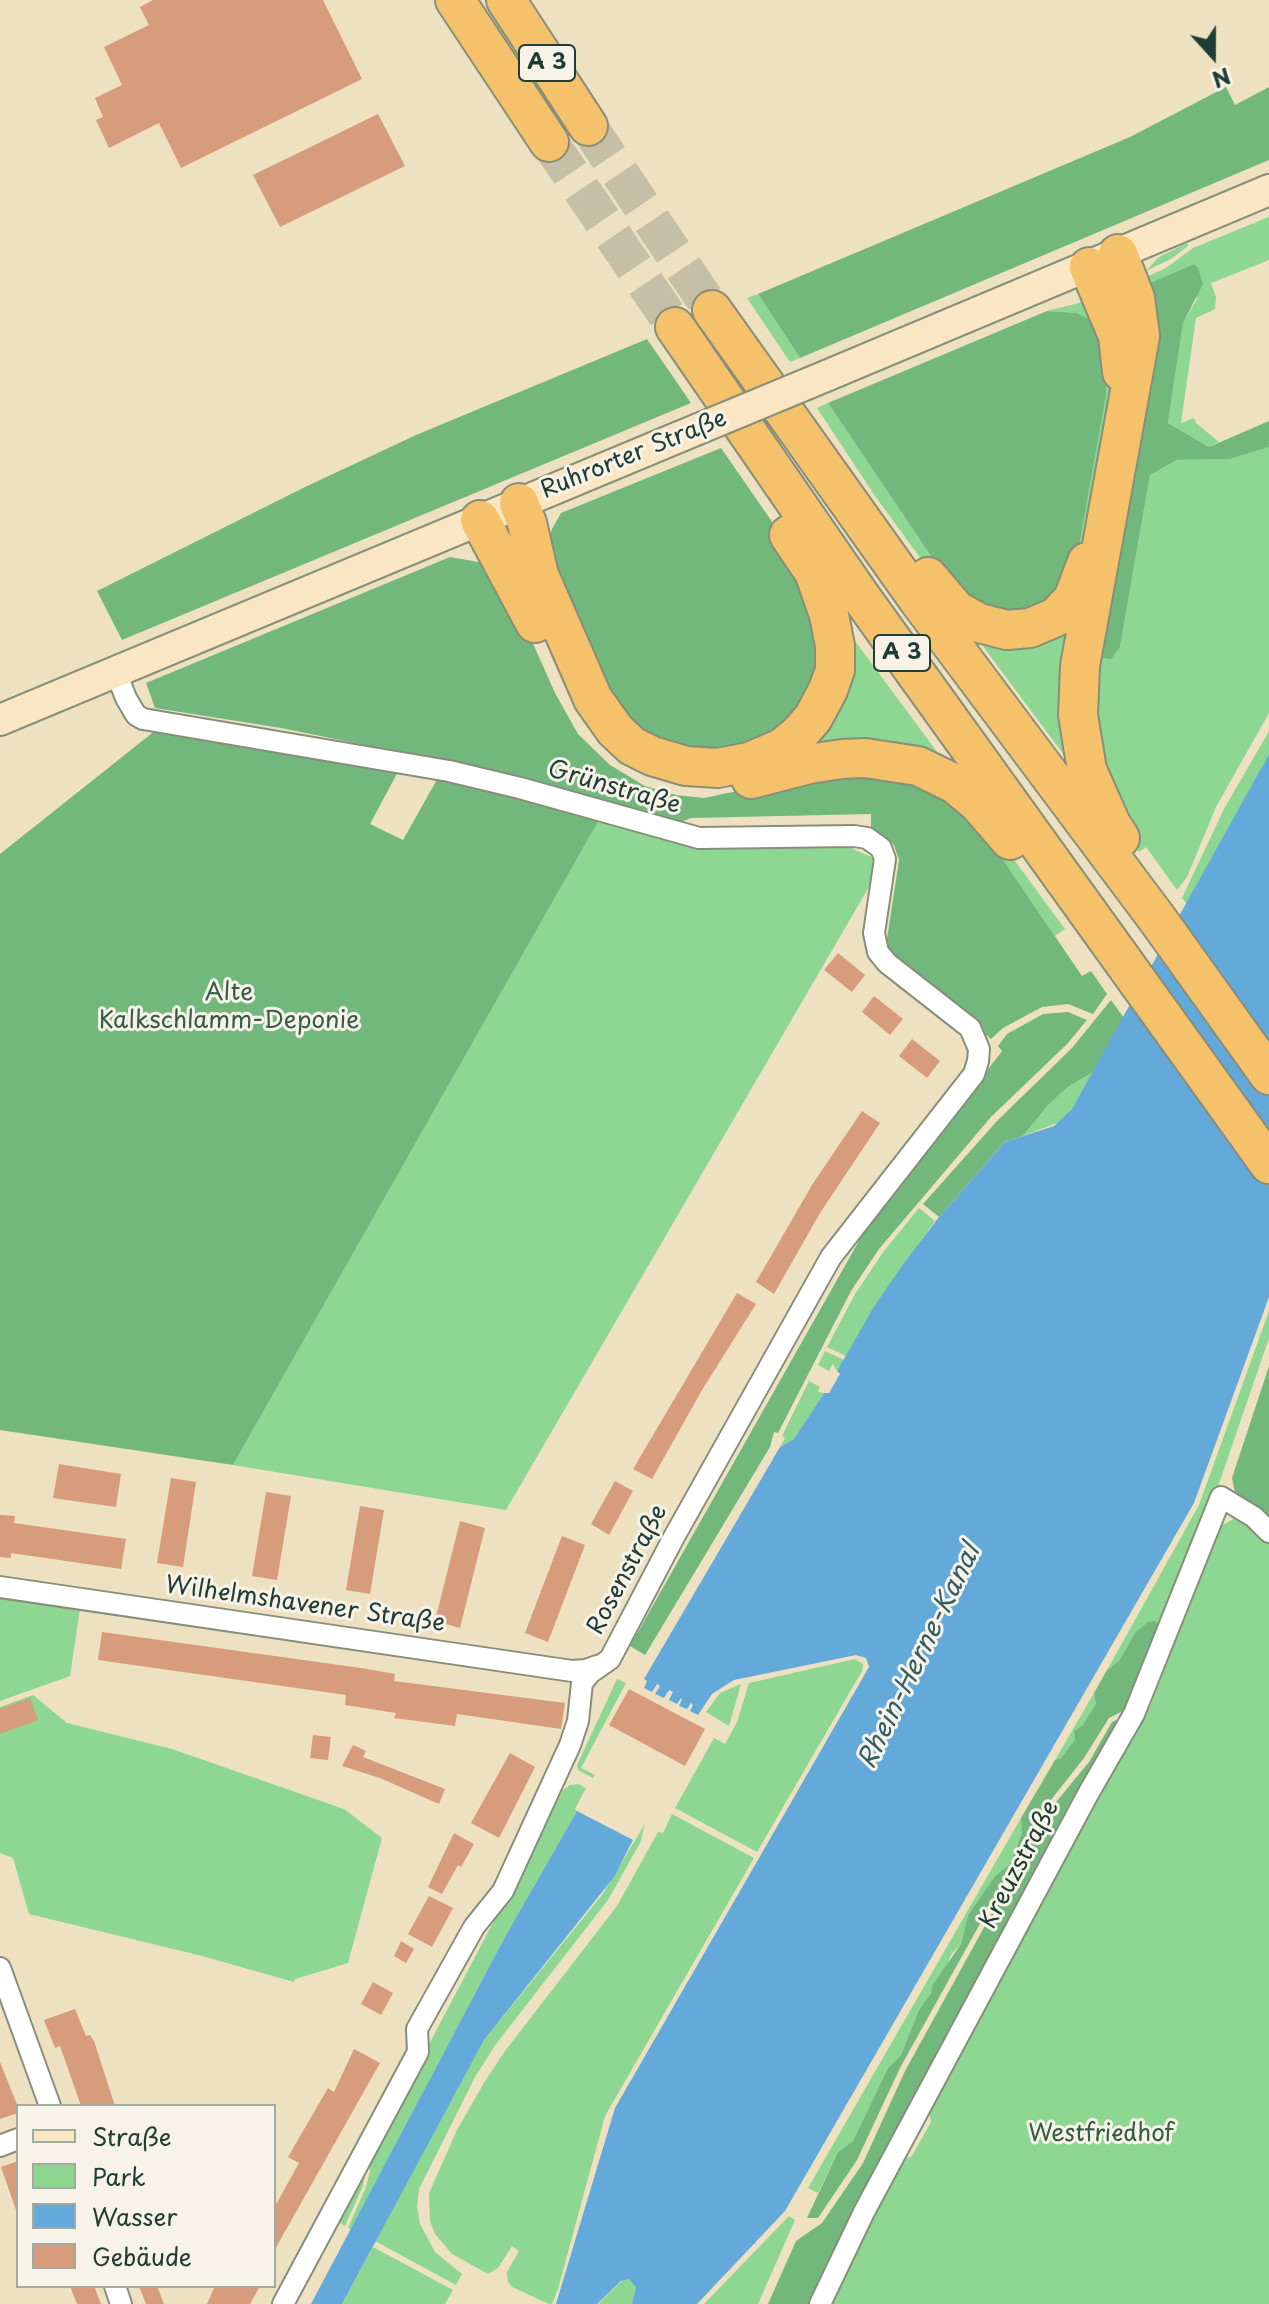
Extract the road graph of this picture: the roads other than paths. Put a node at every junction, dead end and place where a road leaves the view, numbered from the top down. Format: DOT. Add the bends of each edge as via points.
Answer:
graph roads {
  1 [pos="455,0"];
  2 [pos="506,0"];
  3 [pos="588,126"];
  4 [pos="549,142"];
  5 [pos="1269,190"];
  6 [pos="1104,261"];
  7 [pos="712,310"];
  8 [pos="675,327"];
  9 [pos="710,381"];
  10 [pos="828,472"];
  11 [pos="519,503"];
  12 [pos="480,520"];
  13 [pos="116,672"];
  14 [pos="0,720"];
  15 [pos="1158,920"];
  16 [pos="1105,934"];
  17 [pos="979,1049"];
  18 [pos="1269,1075"];
  19 [pos="1269,1164"];
  20 [pos="1269,1532"];
  21 [pos="0,1587"];
  22 [pos="601,1664"];
  23 [pos="0,1968"];
  24 [pos="49,2104"];
  25 [pos="283,2304"];
  26 [pos="820,2304"];
  1 -- 4 [label="highway, A 3"];
  2 -- 3 [label="highway, A 3"];
  5 -- 6 [label="main road, Ruhrorter Straße"];
  6 -- 10 [label="highway" via="1122,360 1121,386 1086,569 1073,599 1056,617 1007,630 956,610 870,499"];
  6 -- 11 [label="main road, Ruhrorter Straße, bridge"];
  6 -- 15 [label="highway" via="1135,298 1140,336 1080,666 1078,715 1087,770 1135,861"];
  7 -- 10 [label="highway, A 3"];
  8 -- 9 [label="highway, A 3"];
  9 -- 11 [label="highway" via="729,444 814,572 829,615 835,670 828,690 813,718 782,748 718,768 686,766 632,746 593,699 539,575"];
  9 -- 16 [label="highway, A 3"];
  10 -- 15 [label="highway, A 3"];
  11 -- 12 [label="main road, Ruhrorter Straße"];
  12 -- 13 [label="main road, Ruhrorter Straße"];
  12 -- 16 [label="highway" via="586,728 630,769 663,782 705,788 842,759 918,766 955,784 979,804 1047,888"];
  13 -- 14 [label="main road, Ruhrorter Straße"];
  13 -- 17 [label="street, Grünstraße" via="126,698 143,719 449,771 699,838 867,838 881,848 885,859 874,933 878,952 970,1028"];
  15 -- 18 [label="highway, A 3"];
  16 -- 19 [label="highway, A 3"];
  17 -- 22 [label="street, Rosenstraße" via="974,1074 831,1257 610,1659"];
  20 -- 26 [label="street, Kreuzstraße" via="1221,1497 1134,1714 864,2212"];
  21 -- 22 [label="street, Wilhelmshavener Straße" via="572,1671"];
  22 -- 25 [label="street, Rosenstraße" via="582,1683 570,1745 503,1891 474,1927 417,2029 418,2052"];
  23 -- 24 [label="street"];
}
